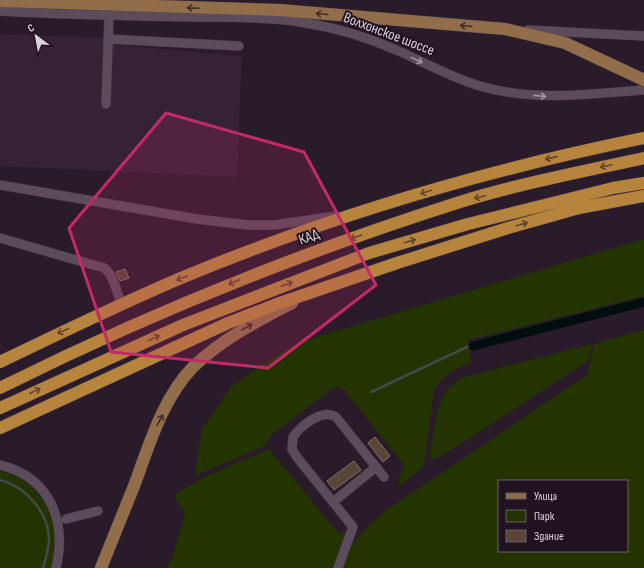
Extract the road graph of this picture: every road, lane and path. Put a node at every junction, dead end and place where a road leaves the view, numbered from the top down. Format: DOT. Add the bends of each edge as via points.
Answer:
graph roads {
  1 [pos="50,2"];
  2 [pos="2,8"];
  3 [pos="109,16"];
  4 [pos="505,29"];
  5 [pos="644,36"];
  6 [pos="109,39"];
  7 [pos="240,46"];
  8 [pos="644,80"];
  9 [pos="644,90"];
  10 [pos="106,104"];
  11 [pos="644,138"];
  12 [pos="644,158"];
  13 [pos="644,183"];
  14 [pos="0,185"];
  15 [pos="644,196"];
  16 [pos="362,211"];
  17 [pos="0,238"];
  18 [pos="324,287"];
  19 [pos="120,300"];
  20 [pos="0,362"];
  21 [pos="0,388"];
  22 [pos="0,408"];
  23 [pos="0,428"];
  24 [pos="0,465"];
  25 [pos="376,467"];
  26 [pos="384,477"];
  27 [pos="333,502"];
  28 [pos="98,511"];
  29 [pos="66,519"];
  30 [pos="56,568"];
  31 [pos="101,568"];
  32 [pos="338,568"];
  1 -- 2 [label="main road, Волхонское шоссе"];
  4 -- 1 [label="main road, Волхонское шоссе, one-way" via="280,10"];
  2 -- 3 [label="street, Волхонское шоссе"];
  3 -- 6 [label="street"];
  3 -- 9 [label="street, Волхонское шоссе, one-way" via="300,22 350,34 480,86 513,93 546,96"];
  4 -- 5 [label="street, Волхонское шоссе"];
  4 -- 8 [label="main road" via="565,43"];
  6 -- 7 [label="street"];
  6 -- 10 [label="street"];
  11 -- 16 [label="highway, one-way" via="544,160"];
  12 -- 21 [label="highway, КАД, one-way" via="461,202 363,234 246,277 174,307"];
  22 -- 13 [label="highway, one-way" via="183,325 369,253 468,224 606,189"];
  14 -- 16 [label="street" via="197,219 248,225 294,223"];
  18 -- 15 [label="highway, one-way" via="508,228 579,208"];
  16 -- 20 [label="highway, one-way" via="123,303"];
  17 -- 19 [label="street" via="103,266 108,270"];
  18 -- 23 [label="highway" via="228,323"];
  31 -- 18 [label="main road, one-way" via="157,424 193,368 221,343 248,326"];
  24 -- 30 [label="street" via="37,483 48,496 60,530 60,550"];
  25 -- 26 [label="street"];
  25 -- 27 [label="street"];
  25 -- 27 [label="street" via="330,413 319,416 302,428 293,437 292,449"];
  27 -- 32 [label="street" via="352,527"];
  28 -- 29 [label="street"];
}
